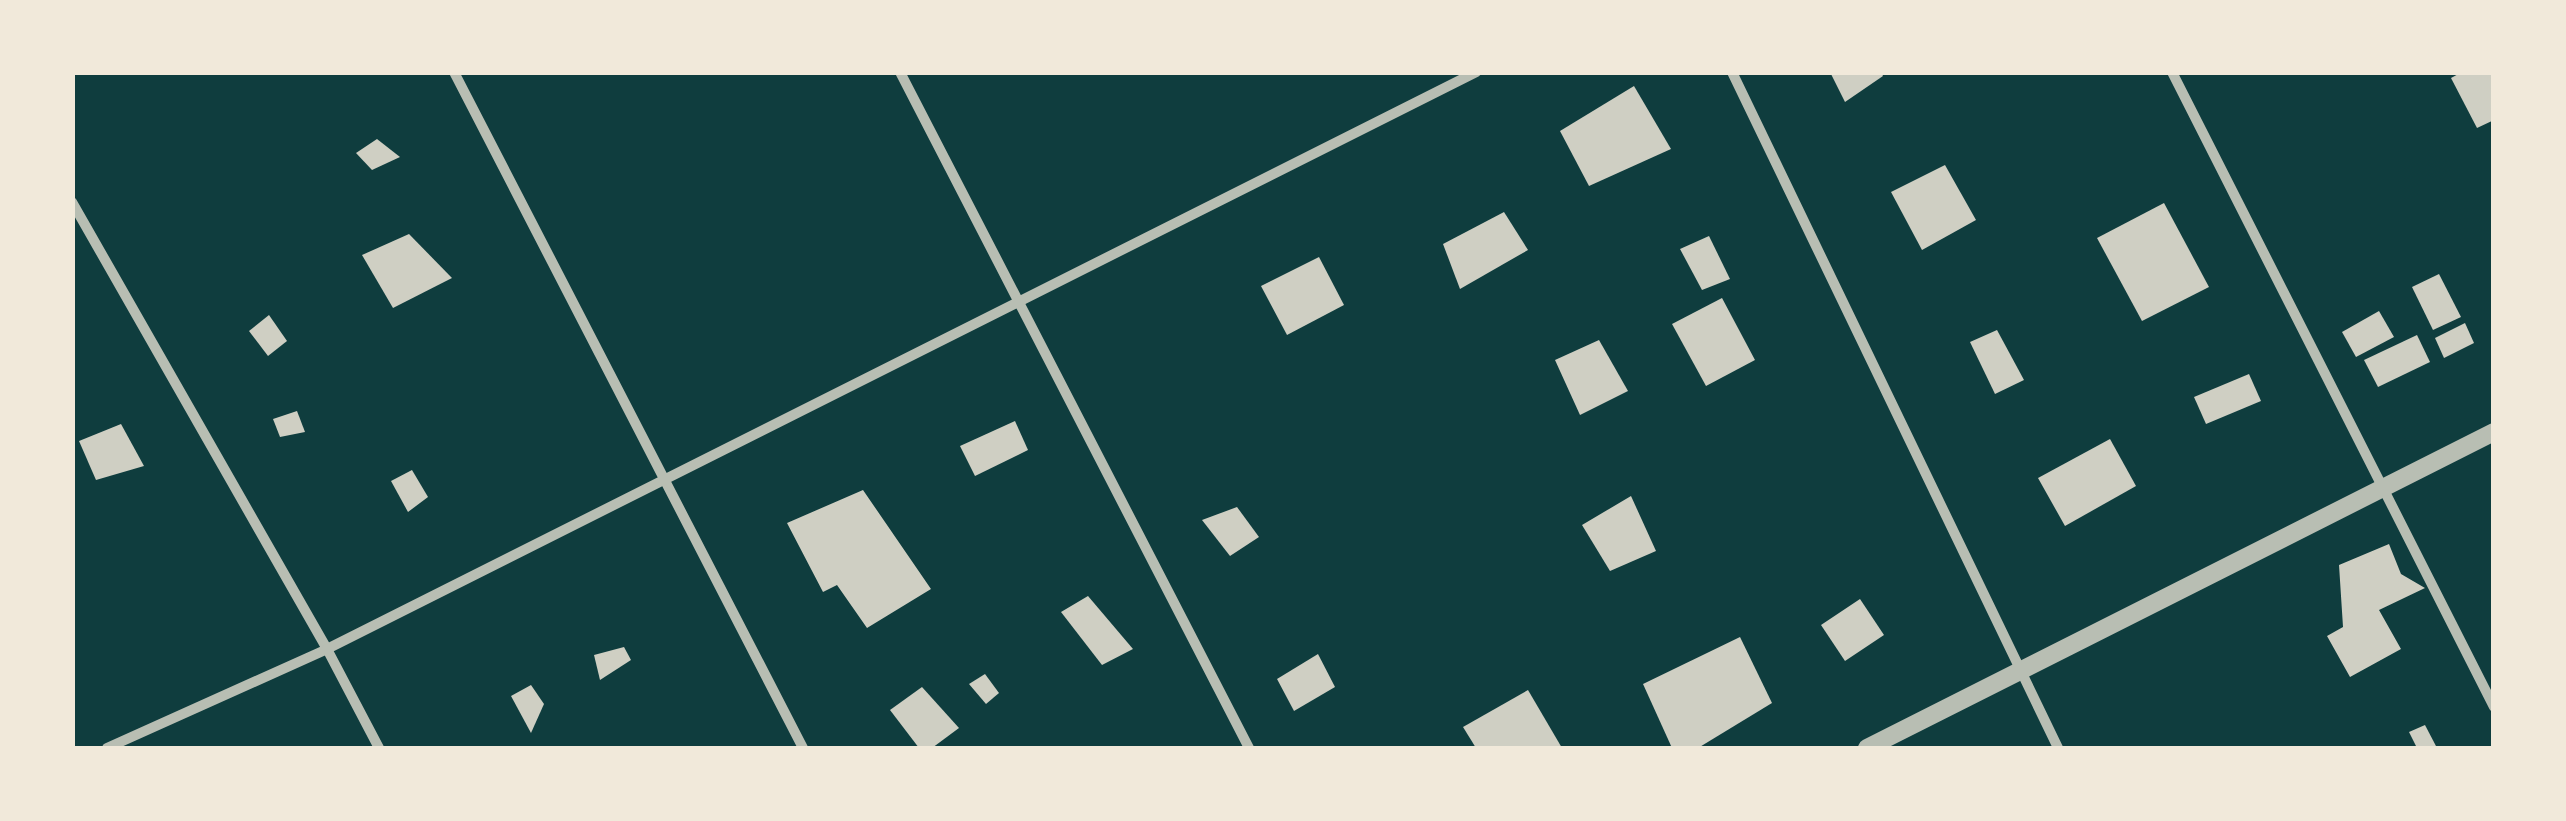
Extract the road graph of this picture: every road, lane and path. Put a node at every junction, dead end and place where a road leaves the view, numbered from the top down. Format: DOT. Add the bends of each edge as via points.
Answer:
graph roads {
  1 [pos="454,72"];
  2 [pos="900,72"];
  3 [pos="1476,72"];
  4 [pos="1732,72"];
  5 [pos="2172,72"];
  6 [pos="72,202"];
  7 [pos="1017,302"];
  8 [pos="2494,432"];
  9 [pos="663,478"];
  10 [pos="2384,486"];
  11 [pos="327,649"];
  12 [pos="2018,670"];
  13 [pos="2494,706"];
  14 [pos="107,748"];
  15 [pos="379,748"];
  16 [pos="803,748"];
  17 [pos="1249,748"];
  18 [pos="1868,748"];
  19 [pos="2058,748"];
  1 -- 9 [label="street"];
  2 -- 7 [label="street"];
  3 -- 7 [label="street"];
  4 -- 12 [label="street"];
  5 -- 10 [label="street"];
  6 -- 11 [label="street"];
  7 -- 9 [label="street"];
  7 -- 17 [label="street"];
  8 -- 10 [label="street"];
  9 -- 11 [label="street"];
  9 -- 16 [label="street"];
  10 -- 12 [label="street"];
  10 -- 13 [label="street"];
  11 -- 14 [label="street"];
  11 -- 15 [label="street"];
  12 -- 18 [label="street"];
  12 -- 19 [label="street"];
}
